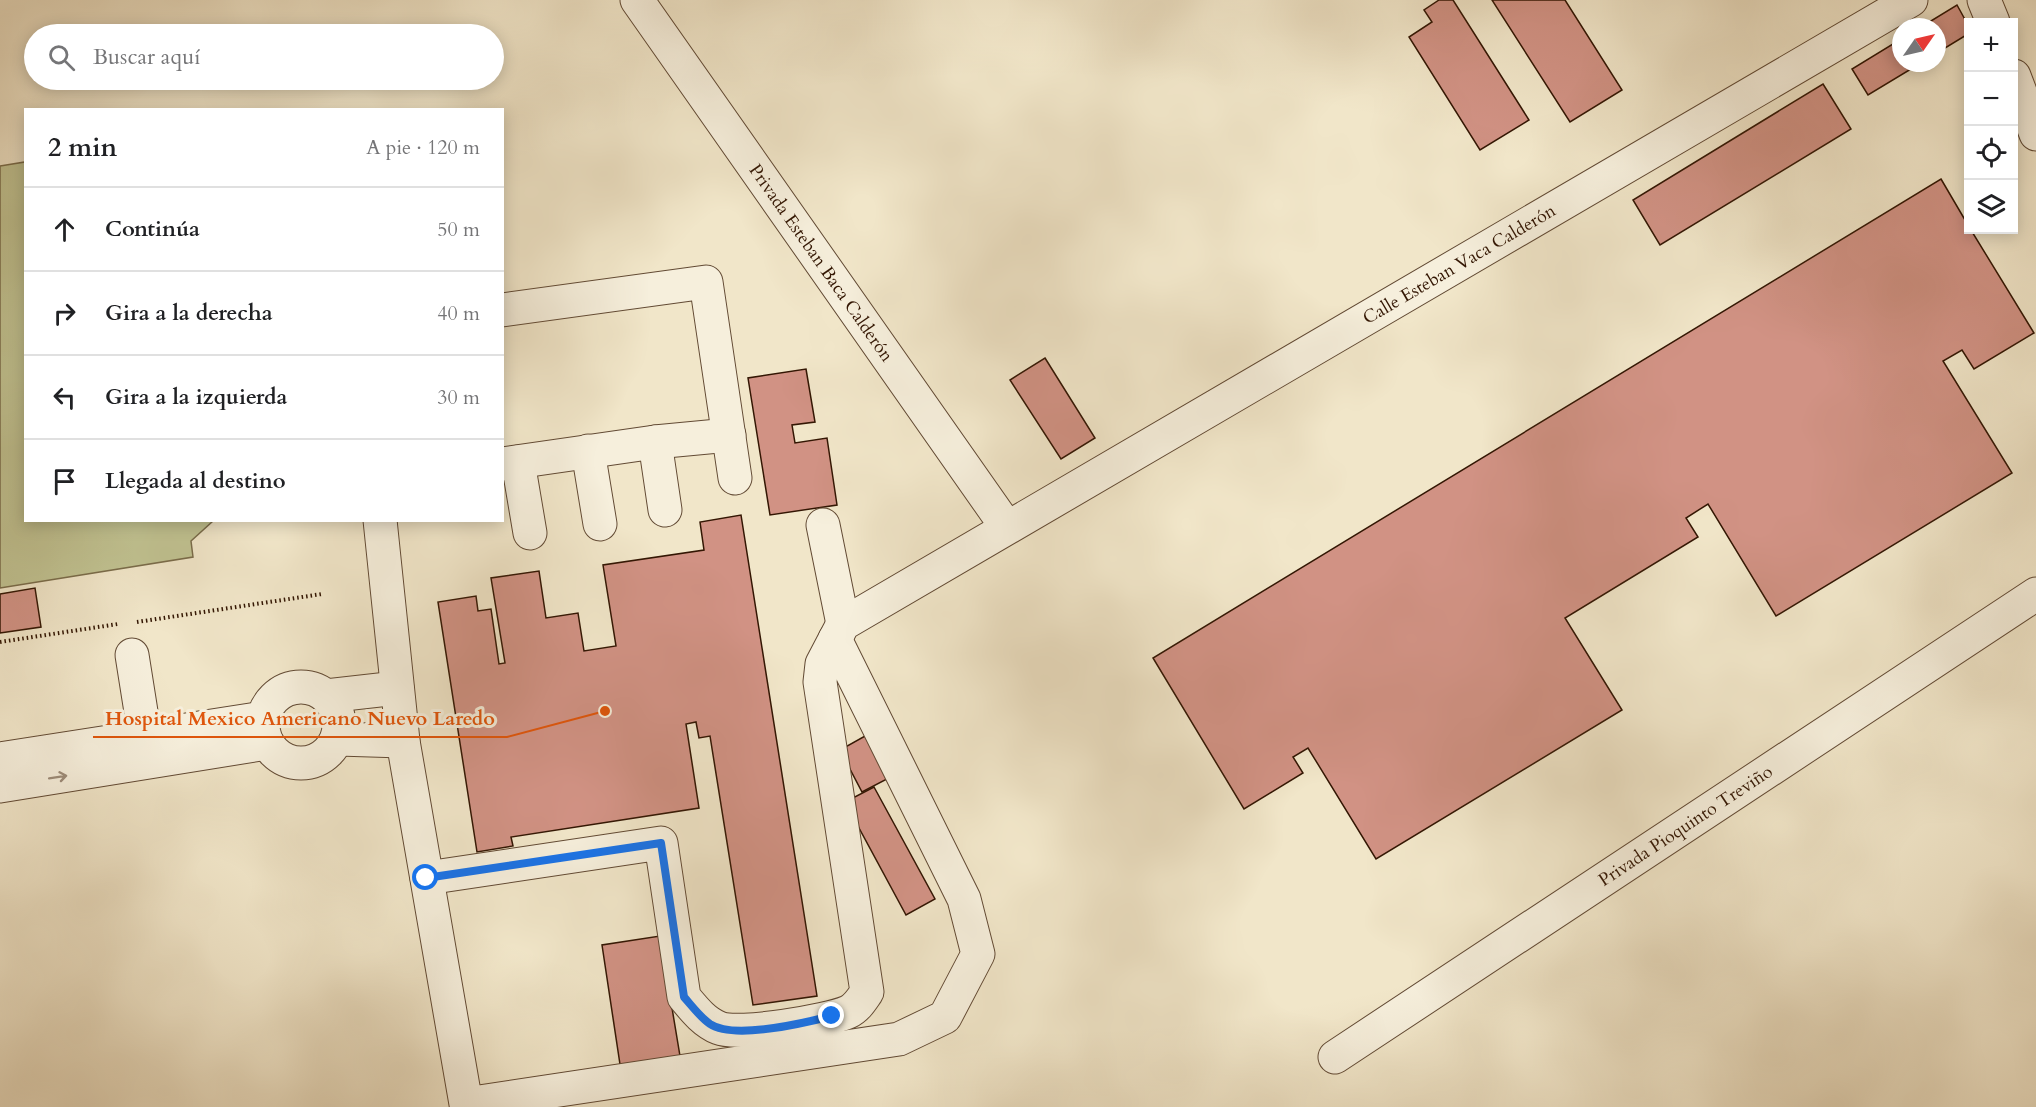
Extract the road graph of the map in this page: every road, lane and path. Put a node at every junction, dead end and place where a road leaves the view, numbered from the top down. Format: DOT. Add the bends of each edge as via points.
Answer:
graph roads {
  1 [pos="637,0"];
  2 [pos="1911,0"];
  3 [pos="1984,0"];
  4 [pos="1991,18"];
  5 [pos="2018,89"];
  6 [pos="2036,134"];
  7 [pos="504,310"];
  8 [pos="729,435"];
  9 [pos="655,442"];
  10 [pos="588,451"];
  11 [pos="510,463"];
  12 [pos="735,478"];
  13 [pos="665,510"];
  14 [pos="380,522"];
  15 [pos="600,525"];
  16 [pos="824,525"];
  17 [pos="1006,526"];
  18 [pos="530,533"];
  19 [pos="322,594"];
  20 [pos="2036,594"];
  21 [pos="839,632"];
  22 [pos="0,642"];
  23 [pos="132,655"];
  24 [pos="397,688"];
  25 [pos="326,696"];
  26 [pos="265,731"];
  27 [pos="145,737"];
  28 [pos="338,740"];
  29 [pos="403,741"];
  30 [pos="0,759"];
  31 [pos="89,759"];
  32 [pos="0,786"];
  33 [pos="426,878"];
  34 [pos="1335,1057"];
  1 -- 17 [label="street, Privada Esteban Baca Calderón"];
  2 -- 17 [label="street, Calle Esteban Vaca Calderón"];
  3 -- 4 [label="street"];
  5 -- 6 [label="street"];
  7 -- 8 [label="street" via="706,282"];
  8 -- 9 [label="street"];
  8 -- 12 [label="street"];
  9 -- 10 [label="street"];
  9 -- 13 [label="street"];
  10 -- 11 [label="street"];
  10 -- 15 [label="street"];
  11 -- 18 [label="street"];
  14 -- 24 [label="street"];
  16 -- 21 [label="street"];
  17 -- 21 [label="street, Calle Esteban Vaca Calderón"];
  19 -- 22 [label="path"];
  20 -- 34 [label="street, Privada Pioquinto Treviño"];
  21 -- 33 [label="street" via="822,664 820,682 867,992 848,1012 743,1031 721,1029 699,1014 684,997 661,843"];
  21 -- 33 [label="street" via="964,899 978,954 945,1017 898,1039 466,1104"];
  23 -- 27 [label="street"];
  24 -- 25 [label="street"];
  24 -- 29 [label="street"];
  25 -- 26 [label="street" via="310,687 285,690 271,702"];
  25 -- 28 [label="street" via="338,714"];
  26 -- 27 [label="street"];
  26 -- 28 [label="street" via="284,760 296,764 309,763 331,751"];
  26 -- 31 [label="street"];
  27 -- 31 [label="street"];
  28 -- 29 [label="street"];
  29 -- 33 [label="street"];
  30 -- 31 [label="street"];
  32 -- 31 [label="street, one-way"];
}
